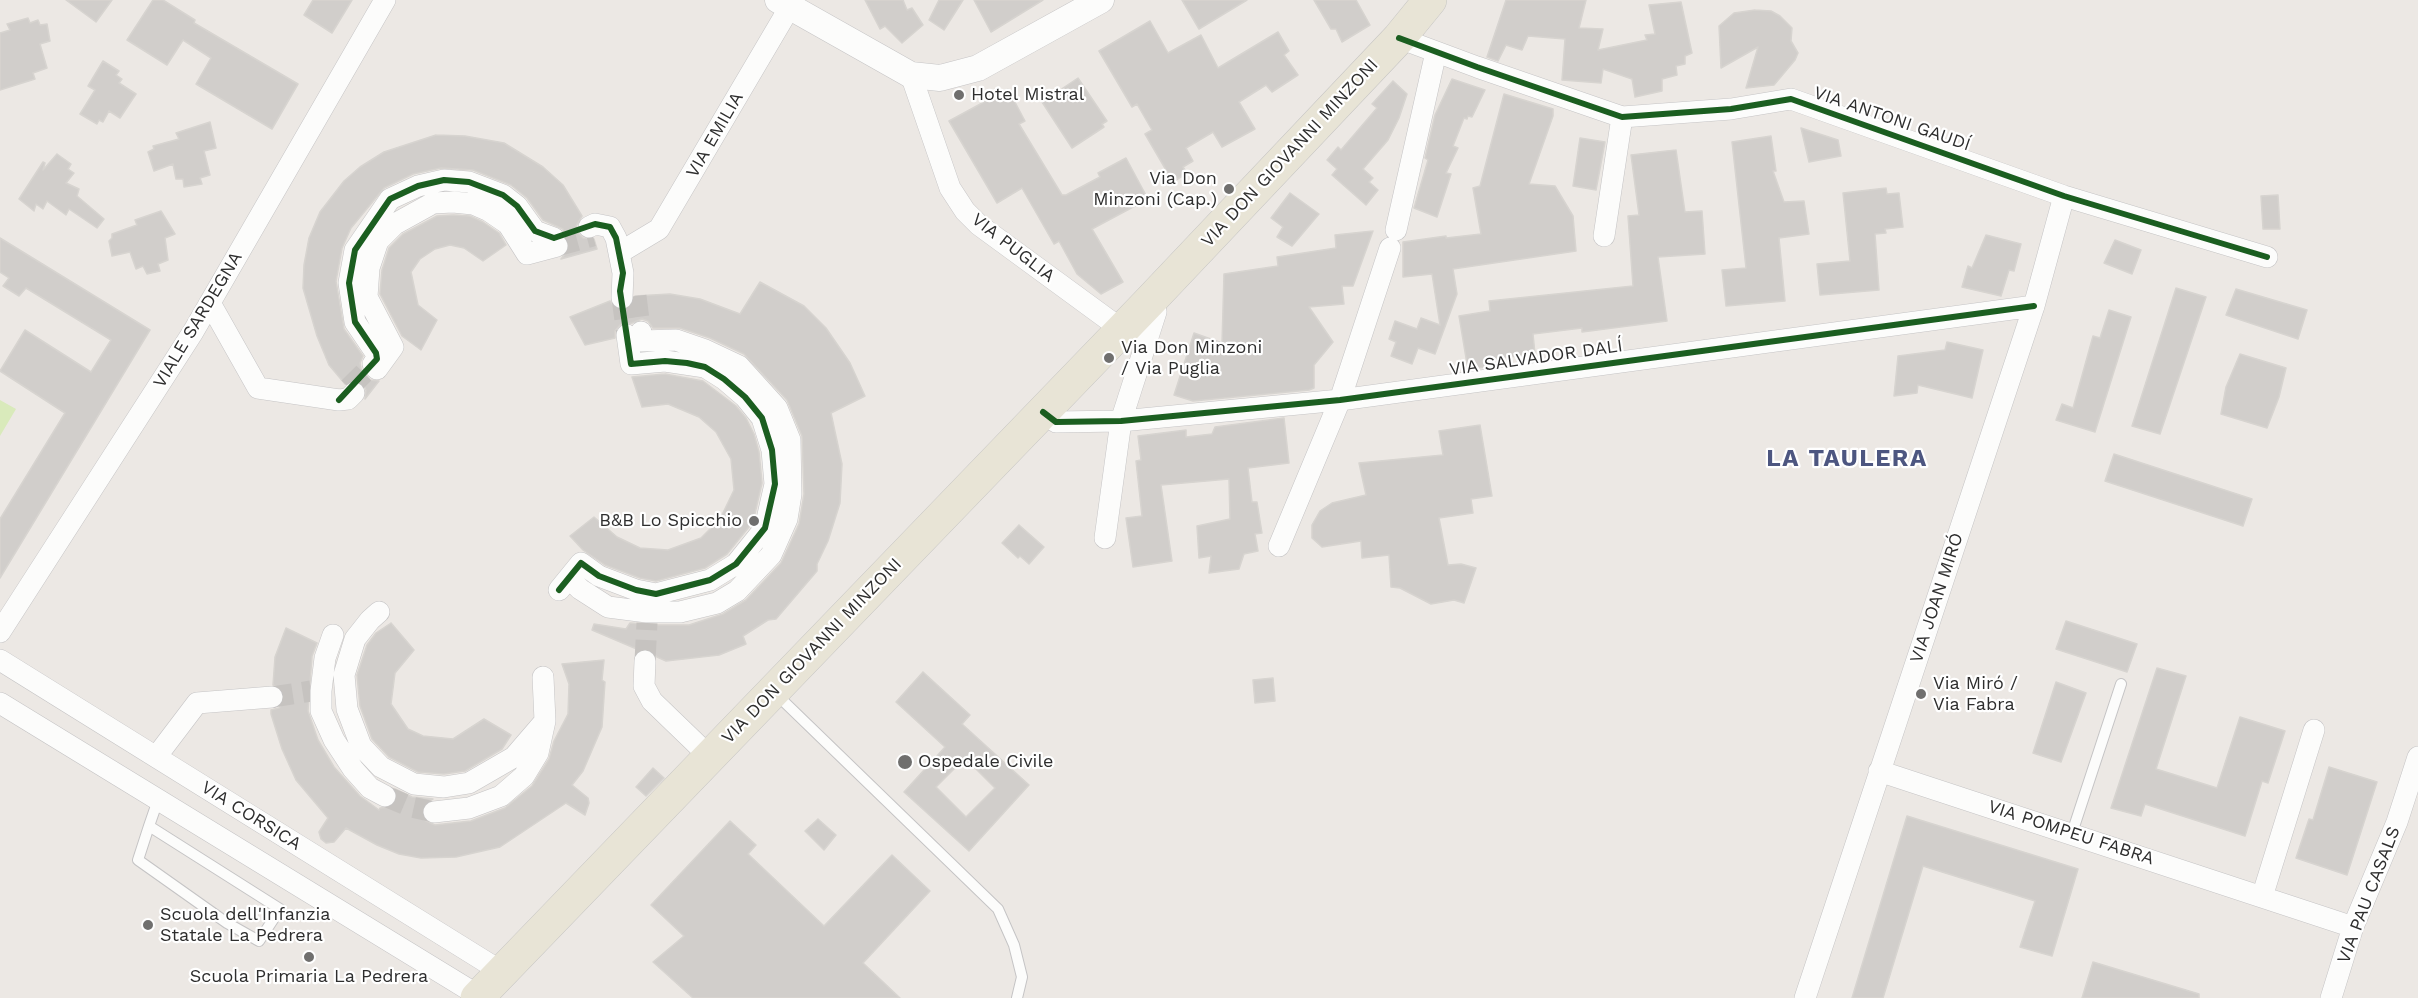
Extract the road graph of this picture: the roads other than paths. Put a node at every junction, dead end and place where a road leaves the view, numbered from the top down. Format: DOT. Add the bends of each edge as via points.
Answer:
graph roads {
  1 [pos="385,0"];
  2 [pos="1101,0"];
  3 [pos="1430,0"];
  4 [pos="787,2"];
  5 [pos="1399,38"];
  6 [pos="1436,52"];
  7 [pos="911,75"];
  8 [pos="1622,117"];
  9 [pos="2064,196"];
  10 [pos="597,230"];
  11 [pos="1604,236"];
  12 [pos="555,242"];
  13 [pos="2267,257"];
  14 [pos="621,263"];
  15 [pos="629,297"];
  16 [pos="210,303"];
  17 [pos="1147,304"];
  18 [pos="2034,306"];
  19 [pos="1121,329"];
  20 [pos="634,334"];
  21 [pos="375,366"];
  22 [pos="347,394"];
  23 [pos="1340,400"];
  24 [pos="1043,412"];
  25 [pos="1121,421"];
  26 [pos="1105,538"];
  27 [pos="1279,546"];
  28 [pos="570,577"];
  29 [pos="379,612"];
  30 [pos="0,632"];
  31 [pos="333,635"];
  32 [pos="0,660"];
  33 [pos="645,661"];
  34 [pos="543,677"];
  35 [pos="2121,684"];
  36 [pos="345,690"];
  37 [pos="316,691"];
  38 [pos="772,691"];
  39 [pos="272,697"];
  40 [pos="0,703"];
  41 [pos="545,721"];
  42 [pos="2314,730"];
  43 [pos="709,756"];
  44 [pos="156,757"];
  45 [pos="2418,757"];
  46 [pos="1879,771"];
  47 [pos="385,796"];
  48 [pos="158,800"];
  49 [pos="434,812"];
  50 [pos="149,826"];
  51 [pos="2072,833"];
  52 [pos="2262,897"];
  53 [pos="2353,927"];
  54 [pos="501,972"];
  55 [pos="478,997"];
  56 [pos="1017,998"];
  57 [pos="1805,998"];
  58 [pos="2331,998"];
  1 -- 16 [label="street, VIALE SARDEGNA"];
  2 -- 7 [label="street" via="978,68 940,78"];
  3 -- 5 [label="main road, VIA DON GIOVANNI MINZONI"];
  4 -- 7 [label="street"];
  4 -- 14 [label="street, VIA EMILIA" via="659,229"];
  5 -- 6 [label="street, VIA ANTONI GAUDÍ"];
  5 -- 17 [label="main road, VIA DON GIOVANNI MINZONI"];
  6 -- 8 [label="street, VIA ANTONI GAUDÍ"];
  6 -- 23 [label="street" via="1393,239"];
  7 -- 19 [label="street, VIA PUGLIA" via="950,188 965,211"];
  8 -- 9 [label="street, VIA ANTONI GAUDÍ" via="1731,109 1791,99"];
  8 -- 11 [label="street"];
  9 -- 13 [label="street, VIA ANTONI GAUDÍ"];
  9 -- 18 [label="street, VIA JOAN MIRÓ"];
  10 -- 14 [label="street" via="616,238"];
  12 -- 21 [label="street" via="536,231 503,195 469,182 444,180 390,199 356,250 349,283 355,322 376,353"];
  14 -- 15 [label="street"];
  16 -- 22 [label="street" via="258,388"];
  16 -- 30 [label="street, VIALE SARDEGNA"];
  17 -- 19 [label="main road, VIA DON GIOVANNI MINZONI"];
  17 -- 25 [label="street" via="1156,312"];
  18 -- 23 [label="street, VIA SALVADOR DALÍ"];
  18 -- 46 [label="street, VIA JOAN MIRÓ"];
  19 -- 24 [label="main road, VIA DON GIOVANNI MINZONI"];
  20 -- 28 [label="street" via="640,341 676,340 738,366 777,408 790,440 791,495 787,519 771,555 737,591 717,603 680,612 608,607 580,589"];
  23 -- 25 [label="street, VIA SALVADOR DALÍ"];
  23 -- 27 [label="street"];
  24 -- 25 [label="street, VIA SALVADOR DALÍ" via="1056,422"];
  24 -- 38 [label="main road, VIA DON GIOVANNI MINZONI"];
  25 -- 26 [label="street"];
  29 -- 36 [label="street" via="355,639 344,675"];
  31 -- 37 [label="street"];
  32 -- 44 [label="street, VIA CORSICA"];
  33 -- 43 [label="street" via="644,686 652,701"];
  34 -- 41 [label="street"];
  35 -- 51 [label="lane"];
  36 -- 37 [label="street"];
  36 -- 41 [label="street" via="347,709 361,746 381,767 414,784 469,783 514,757"];
  37 -- 47 [label="street" via="334,740 353,770 370,788"];
  38 -- 43 [label="main road, VIA DON GIOVANNI MINZONI"];
  38 -- 56 [label="lane" via="998,909 1014,945 1022,977"];
  39 -- 44 [label="street" via="197,703"];
  40 -- 48 [label="street, VIA CORSICA"];
  41 -- 49 [label="street" via="538,753 524,776 501,796 469,807"];
  42 -- 52 [label="street"];
  43 -- 54 [label="main road, VIA DON GIOVANNI MINZONI"];
  44 -- 54 [label="street, VIA CORSICA"];
  45 -- 53 [label="street, VIA PAU CASALS" via="2397,822"];
  46 -- 51 [label="street, VIA POMPEU FABRA"];
  46 -- 57 [label="street, VIA JOAN MIRÓ"];
  48 -- 50 [label="lane"];
  48 -- 55 [label="street, VIA CORSICA"];
  50 -- 50 [label="lane" via="138,860 227,923 260,941 280,909"];
  51 -- 52 [label="street, VIA POMPEU FABRA"];
  52 -- 53 [label="street, VIA POMPEU FABRA"];
  53 -- 58 [label="street, VIA PAU CASALS"];
  54 -- 55 [label="main road, VIA DON GIOVANNI MINZONI"];
}
